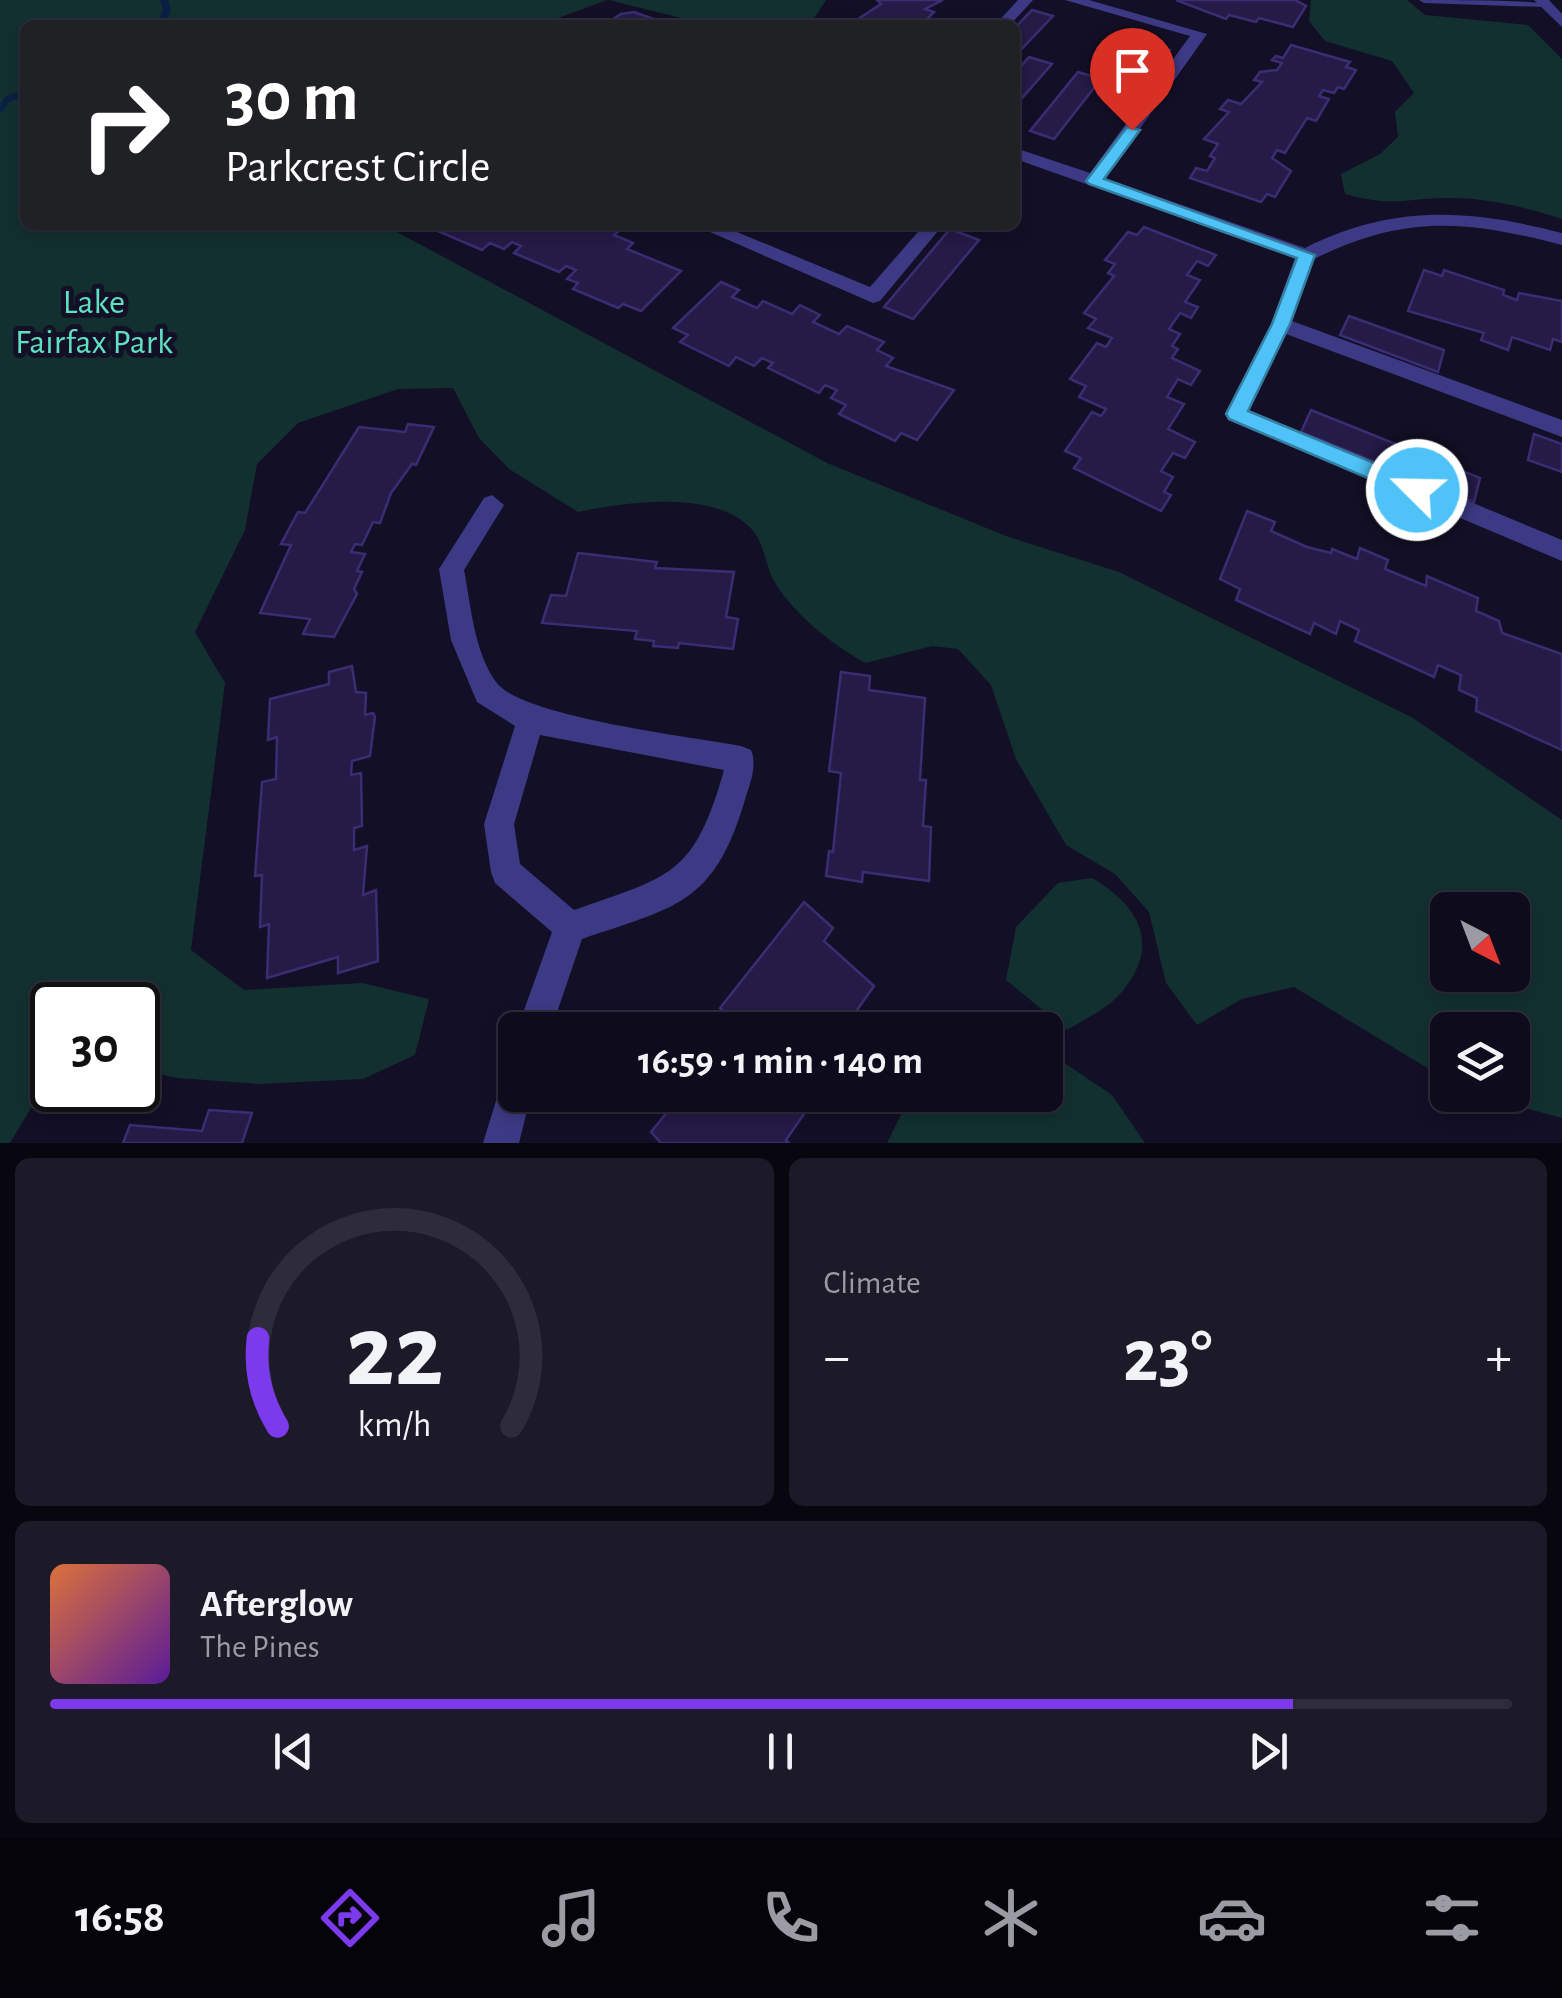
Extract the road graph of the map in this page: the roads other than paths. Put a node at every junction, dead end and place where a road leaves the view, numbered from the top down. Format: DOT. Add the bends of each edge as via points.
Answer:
graph roads {
  1 [pos="1026,0"];
  2 [pos="1072,0"];
  3 [pos="1424,0"];
  4 [pos="1543,2"];
  5 [pos="1007,20"];
  6 [pos="1562,23"];
  7 [pos="1020,155"];
  8 [pos="1094,181"];
  9 [pos="716,230"];
  10 [pos="930,230"];
  11 [pos="1562,240"];
  12 [pos="1306,255"];
  13 [pos="1281,324"];
  14 [pos="1562,429"];
  15 [pos="492,504"];
  16 [pos="1562,551"];
  17 [pos="531,720"];
  18 [pos="570,927"];
  19 [pos="540,1012"];
  20 [pos="509,1112"];
  21 [pos="501,1143"];
  1 -- 5 [label="street"];
  2 -- 8 [label="street" via="1199,34"];
  3 -- 4 [label="lane"];
  4 -- 6 [label="street"];
  7 -- 8 [label="street"];
  8 -- 12 [label="street"];
  9 -- 10 [label="street" via="873,296"];
  11 -- 12 [label="street" via="1436,220 1366,227"];
  12 -- 13 [label="street"];
  13 -- 14 [label="street"];
  13 -- 16 [label="street" via="1236,414"];
  15 -- 17 [label="street" via="451,570 464,640 487,693"];
  17 -- 18 [label="street" via="499,824 506,872"];
  17 -- 18 [label="street" via="741,760 726,816 694,874"];
  18 -- 19 [label="street"];
  20 -- 21 [label="street"];
}
